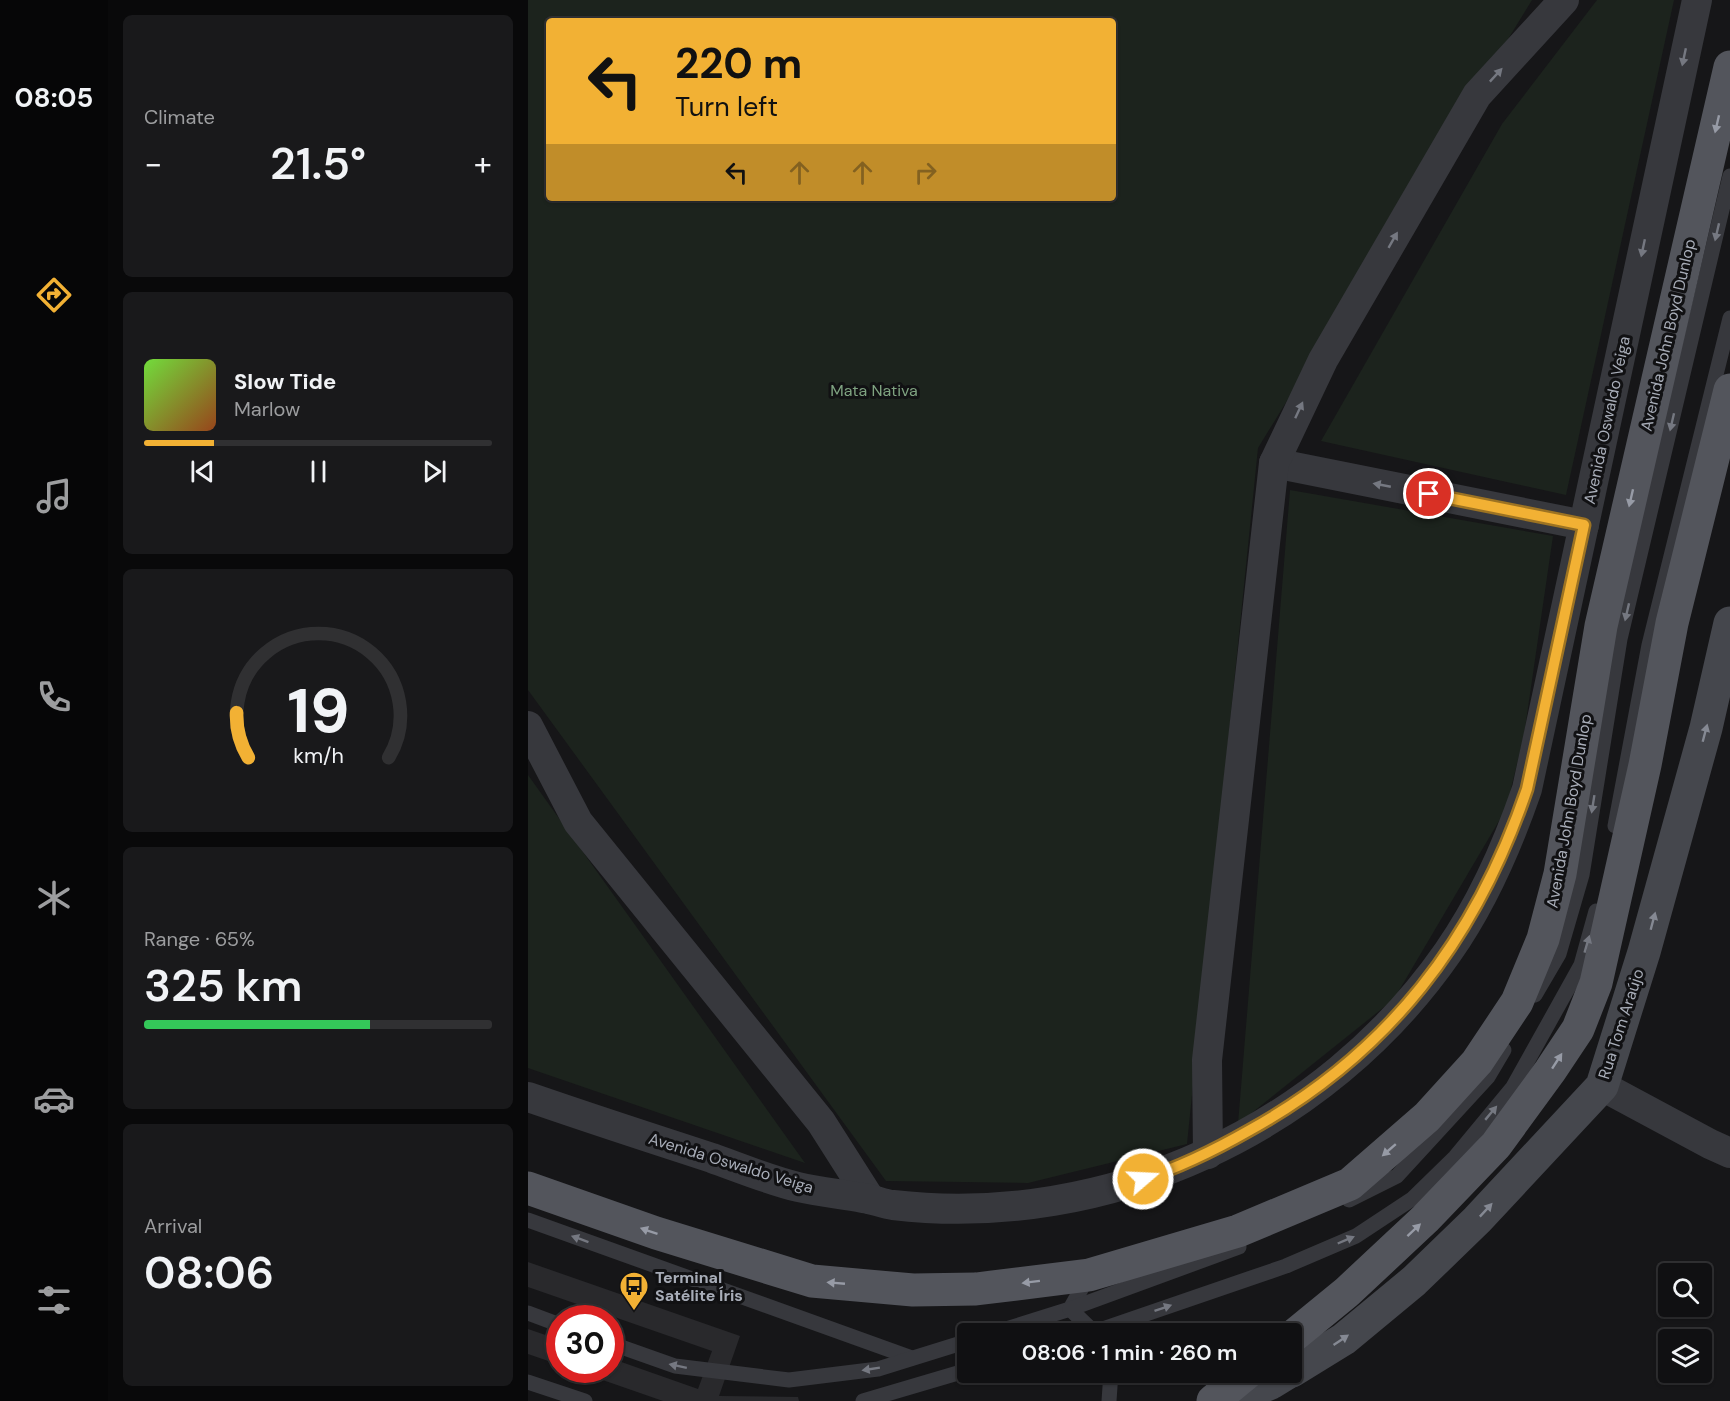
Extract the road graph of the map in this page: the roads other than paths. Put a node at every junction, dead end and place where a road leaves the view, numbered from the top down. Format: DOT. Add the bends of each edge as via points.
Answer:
graph roads {
  1 [pos="1564,0"];
  2 [pos="1697,0"];
  3 [pos="1730,67"];
  4 [pos="1730,176"];
  5 [pos="1730,318"];
  6 [pos="1730,390"];
  7 [pos="1274,463"];
  8 [pos="1584,525"];
  9 [pos="1730,623"];
  10 [pos="528,726"];
  11 [pos="1602,1086"];
  12 [pos="528,1097"];
  13 [pos="1730,1153"];
  14 [pos="1208,1154"];
  15 [pos="528,1188"];
  16 [pos="870,1199"];
  17 [pos="528,1220"];
  18 [pos="1089,1275"];
  19 [pos="1070,1309"];
  20 [pos="528,1313"];
  21 [pos="546,1320"];
  22 [pos="1025,1323"];
  23 [pos="1083,1323"];
  24 [pos="1122,1323"];
  25 [pos="1302,1330"];
  26 [pos="957,1344"];
  27 [pos="624,1348"];
  28 [pos="912,1358"];
  29 [pos="1302,1365"];
  30 [pos="957,1373"];
  31 [pos="528,1382"];
  32 [pos="1110,1383"];
  33 [pos="1235,1383"];
  34 [pos="1271,1383"];
  35 [pos="585,1401"];
  36 [pos="863,1401"];
  37 [pos="1109,1401"];
  38 [pos="1213,1401"];
  39 [pos="1228,1401"];
  7 -- 1 [label="street, one-way" via="1323,360 1477,95"];
  2 -- 8 [label="street, Avenida Oswaldo Veiga, one-way"];
  3 -- 18 [label="main road, Avenida John Boyd Dunlop, one-way" via="1601,626 1560,874 1543,939 1517,1002 1477,1062 1427,1117 1350,1184 1238,1231"];
  4 -- 19 [label="lane, one-way" via="1620,639 1582,875 1559,954 1488,1077 1397,1176 1245,1244"];
  24 -- 5 [label="lane, one-way" via="1287,1266 1356,1236 1412,1199 1455,1156 1513,1087 1581,965 1605,878 1649,645"];
  25 -- 6 [label="main road, one-way" via="1425,1220 1496,1145 1578,1029 1596,983 1672,623"];
  8 -- 7 [label="street, one-way"];
  7 -- 14 [label="street" via="1207,1060"];
  8 -- 14 [label="street, Avenida Oswaldo Veiga" via="1527,789 1508,842 1473,913 1422,987 1360,1053 1288,1109"];
  11 -- 9 [label="main road, Rua Tom Araújo, one-way" via="1644,952"];
  10 -- 16 [label="street" via="578,822 821,1122"];
  11 -- 13 [label="street"];
  29 -- 11 [label="main road, Rua Tom Araújo, one-way" via="1344,1340 1414,1281 1478,1220"];
  12 -- 16 [label="street, Avenida Oswaldo Veiga" via="797,1186"];
  14 -- 16 [label="street, Avenida Oswaldo Veiga" via="1120,1186 1029,1205 935,1208 888,1205"];
  18 -- 15 [label="main road, Avenida John Boyd Dunlop, one-way" via="976,1289 913,1290 812,1281"];
  28 -- 17 [label="lane, one-way"];
  18 -- 19 [label="lane"];
  19 -- 22 [label="lane"];
  19 -- 23 [label="lane"];
  20 -- 21 [label="lane"];
  26 -- 28 [label="lane"];
  28 -- 27 [label="lane, one-way" via="878,1369 789,1380 675,1366"];
  30 -- 36 [label="lane"];
  31 -- 35 [label="lane"];
  32 -- 37 [label="lane"];
  33 -- 38 [label="main road"];
  34 -- 39 [label="main road, Rua Tom Araújo"];
}
